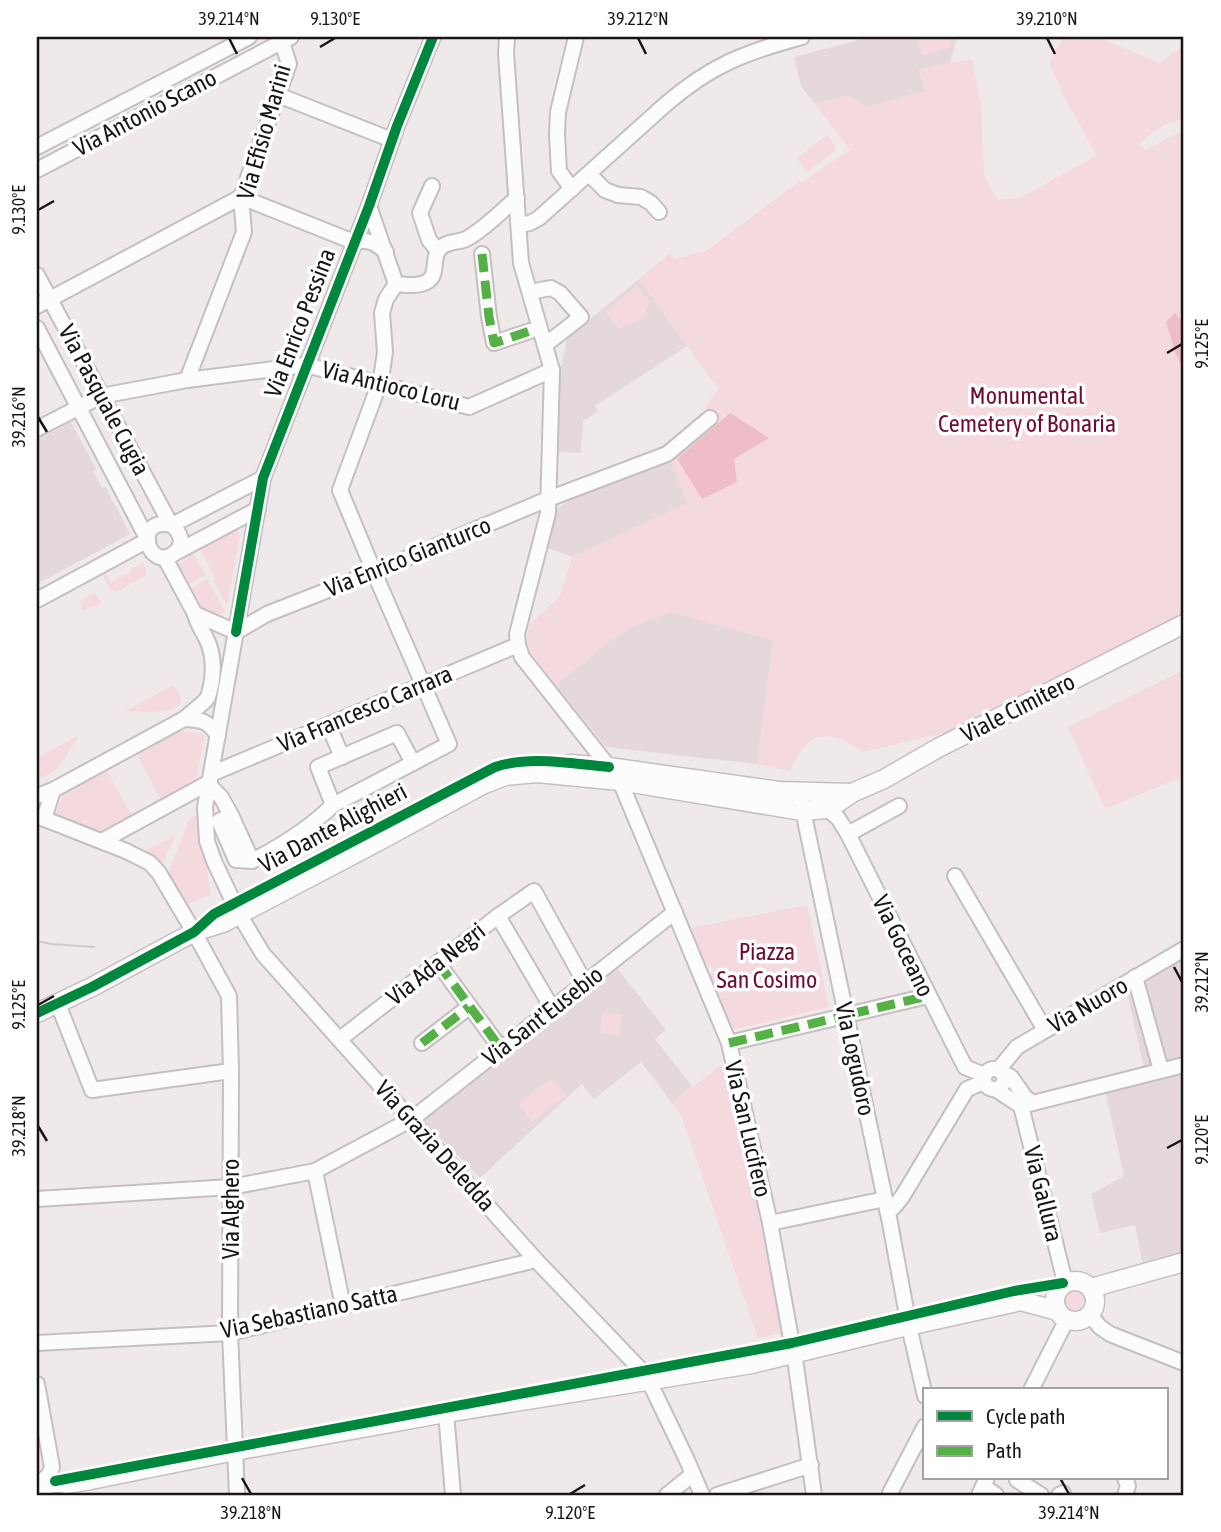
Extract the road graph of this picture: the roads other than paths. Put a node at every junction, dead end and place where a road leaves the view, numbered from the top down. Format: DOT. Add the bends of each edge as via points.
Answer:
graph roads {
  1 [pos="249,37"];
  2 [pos="433,37"];
  3 [pos="508,37"];
  4 [pos="576,37"];
  5 [pos="802,37"];
  6 [pos="287,39"];
  7 [pos="278,95"];
  8 [pos="392,140"];
  9 [pos="37,147"];
  10 [pos="37,170"];
  11 [pos="589,173"];
  12 [pos="432,186"];
  13 [pos="572,189"];
  14 [pos="241,197"];
  15 [pos="517,198"];
  16 [pos="369,206"];
  17 [pos="659,212"];
  18 [pos="519,225"];
  19 [pos="354,242"];
  20 [pos="438,251"];
  21 [pos="386,252"];
  22 [pos="482,254"];
  23 [pos="37,275"];
  24 [pos="396,284"];
  25 [pos="530,292"];
  26 [pos="43,302"];
  27 [pos="37,328"];
  28 [pos="530,331"];
  29 [pos="545,345"];
  30 [pos="306,365"];
  31 [pos="552,370"];
  32 [pos="187,380"];
  33 [pos="379,384"];
  34 [pos="102,396"];
  35 [pos="78,407"];
  36 [pos="710,418"];
  37 [pos="37,429"];
  38 [pos="263,478"];
  39 [pos="548,499"];
  40 [pos="258,509"];
  41 [pos="172,525"];
  42 [pos="148,540"];
  43 [pos="168,556"];
  44 [pos="374,572"];
  45 [pos="242,596"];
  46 [pos="37,600"];
  47 [pos="195,614"];
  48 [pos="267,614"];
  49 [pos="1184,624"];
  50 [pos="236,632"];
  51 [pos="518,645"];
  52 [pos="424,684"];
  53 [pos="184,719"];
  54 [pos="331,731"];
  55 [pos="218,736"];
  56 [pos="342,757"];
  57 [pos="412,763"];
  58 [pos="615,774"];
  59 [pos="210,780"];
  60 [pos="54,790"];
  61 [pos="801,792"];
  62 [pos="852,793"];
  63 [pos="37,796"];
  64 [pos="333,805"];
  65 [pos="899,806"];
  66 [pos="827,809"];
  67 [pos="802,811"];
  68 [pos="41,818"];
  69 [pos="219,822"];
  70 [pos="848,834"];
  71 [pos="102,841"];
  72 [pos="955,876"];
  73 [pos="237,909"];
  74 [pos="675,912"];
  75 [pos="498,916"];
  76 [pos="194,932"];
  77 [pos="1184,949"];
  78 [pos="438,963"];
  79 [pos="1135,977"];
  80 [pos="584,983"];
  81 [pos="92,987"];
  82 [pos="928,996"];
  83 [pos="470,1007"];
  84 [pos="60,1009"];
  85 [pos="552,1009"];
  86 [pos="37,1013"];
  87 [pos="37,1022"];
  88 [pos="1045,1030"];
  89 [pos="340,1039"];
  90 [pos="422,1043"];
  91 [pos="729,1043"];
  92 [pos="501,1049"];
  93 [pos="1184,1065"];
  94 [pos="1161,1070"];
  95 [pos="231,1071"];
  96 [pos="1001,1071"];
  97 [pos="988,1082"];
  98 [pos="1027,1105"];
  99 [pos="412,1119"];
  100 [pos="315,1171"];
  101 [pos="231,1187"];
  102 [pos="37,1199"];
  103 [pos="886,1204"];
  104 [pos="770,1223"];
  105 [pos="535,1259"];
  106 [pos="1184,1262"];
  107 [pos="1065,1282"];
  108 [pos="1091,1289"];
  109 [pos="343,1306"];
  110 [pos="1062,1315"];
  111 [pos="1090,1315"];
  112 [pos="909,1326"];
  113 [pos="230,1333"];
  114 [pos="37,1343"];
  115 [pos="794,1353"];
  116 [pos="1184,1363"];
  117 [pos="648,1379"];
  118 [pos="37,1384"];
  119 [pos="923,1388"];
  120 [pos="1032,1388"];
  121 [pos="446,1413"];
  122 [pos="923,1430"];
  123 [pos="235,1451"];
  124 [pos="811,1465"];
  125 [pos="693,1474"];
  126 [pos="1017,1480"];
  127 [pos="37,1485"];
  128 [pos="983,1486"];
  129 [pos="63,1489"];
  130 [pos="890,1493"];
  131 [pos="40,1495"];
  132 [pos="237,1495"];
  133 [pos="453,1495"];
  134 [pos="667,1495"];
  135 [pos="702,1495"];
  136 [pos="717,1495"];
  137 [pos="814,1495"];
  138 [pos="996,1495"];
  139 [pos="1041,1495"];
  1 -- 9 [label="street, Via Antonio Scano"];
  2 -- 8 [label="street, Via Enrico Pessina"];
  3 -- 15 [label="street"];
  4 -- 13 [label="street" via="557,135 559,171"];
  5 -- 11 [label="street" via="750,52 709,71"];
  6 -- 7 [label="street, Via Efisio Marini" via="289,64"];
  6 -- 10 [label="street, Via Antonio Scano"];
  7 -- 8 [label="street"];
  7 -- 14 [label="street, Via Efisio Marini"];
  8 -- 16 [label="street, Via Enrico Pessina"];
  11 -- 13 [label="street"];
  11 -- 17 [label="street" via="605,191 641,197"];
  12 -- 20 [label="street" via="421,213 429,240"];
  13 -- 18 [label="street" via="539,218"];
  14 -- 19 [label="street"];
  14 -- 26 [label="street"];
  14 -- 32 [label="street, Via Efisio Marini" via="244,232"];
  15 -- 18 [label="street"];
  15 -- 20 [label="street" via="474,234"];
  16 -- 19 [label="street, Via Enrico Pessina"];
  16 -- 21 [label="street"];
  18 -- 25 [label="street" via="521,263"];
  19 -- 21 [label="street" via="370,241"];
  19 -- 30 [label="street, Via Enrico Pessina"];
  20 -- 24 [label="street" via="433,277 426,283"];
  21 -- 24 [label="street"];
  22 -- 28 [label="street" via="494,343"];
  23 -- 26 [label="street, Via Pasquale Cugia"];
  24 -- 33 [label="street" via="382,313 385,352"];
  25 -- 29 [label="street"];
  25 -- 29 [label="street" via="551,288 581,317"];
  26 -- 34 [label="street, Via Pasquale Cugia"];
  27 -- 35 [label="street, Via Pasquale Cugia"];
  29 -- 31 [label="street"];
  30 -- 32 [label="street"];
  30 -- 33 [label="street, Via Antioco Loru"];
  30 -- 38 [label="street, Via Enrico Pessina"];
  31 -- 33 [label="street, Via Antioco Loru" via="469,407"];
  31 -- 39 [label="street"];
  32 -- 34 [label="street"];
  33 -- 44 [label="street" via="340,490"];
  34 -- 35 [label="street"];
  34 -- 41 [label="street, Via Pasquale Cugia"];
  35 -- 37 [label="street"];
  35 -- 42 [label="street, Via Pasquale Cugia"];
  36 -- 39 [label="street, Via Enrico Gianturco" via="667,454"];
  38 -- 40 [label="street, Via Enrico Pessina"];
  38 -- 41 [label="street"];
  39 -- 44 [label="street, Via Enrico Gianturco"];
  39 -- 51 [label="street"];
  40 -- 43 [label="street"];
  40 -- 45 [label="street, Via Enrico Pessina"];
  41 -- 42 [label="street" via="156,526"];
  41 -- 43 [label="street" via="181,543"];
  42 -- 43 [label="street" via="152,552"];
  42 -- 46 [label="street"];
  43 -- 47 [label="street"];
  44 -- 48 [label="street, Via Enrico Gianturco"];
  44 -- 52 [label="street"];
  45 -- 48 [label="street"];
  45 -- 50 [label="street, Via Enrico Pessina"];
  47 -- 50 [label="street"];
  47 -- 53 [label="street" via="211,652 212,675 205,701"];
  48 -- 50 [label="street, Via Enrico Gianturco"];
  49 -- 62 [label="main road, Viale Cimitero"];
  50 -- 55 [label="street, Via Enrico Pessina"];
  51 -- 52 [label="street, Via Francesco Carrara"];
  51 -- 58 [label="street, Via San Lucifero" via="522,657"];
  52 -- 57 [label="street" via="449,744"];
  52 -- 59 [label="street, Via Francesco Carrara"];
  53 -- 55 [label="street" via="205,722"];
  53 -- 60 [label="street"];
  54 -- 56 [label="street"];
  55 -- 59 [label="street, Via Enrico Pessina"];
  56 -- 57 [label="street" via="397,733"];
  56 -- 64 [label="street" via="318,767"];
  57 -- 64 [label="street"];
  58 -- 61 [label="main road, Via Dante Alighieri"];
  58 -- 67 [label="main road, Via Dante Alighieri"];
  58 -- 73 [label="main road, Via Dante Alighieri" via="505,776"];
  58 -- 74 [label="street, Via San Lucifero"];
  59 -- 69 [label="street" via="221,797"];
  59 -- 69 [label="street, Via Enrico Pessina" via="205,807"];
  59 -- 71 [label="street, Via Francesco Carrara"];
  60 -- 63 [label="street"];
  60 -- 68 [label="street"];
  61 -- 62 [label="main road, Via Dante Alighieri"];
  61 -- 67 [label="street, Via Logudoro"];
  62 -- 66 [label="main road, Via Dante Alighieri"];
  64 -- 69 [label="street" via="252,862"];
  65 -- 70 [label="street"];
  66 -- 67 [label="main road, Via Dante Alighieri"];
  66 -- 70 [label="street, Via Goceano"];
  67 -- 103 [label="street, Via Logudoro"];
  68 -- 71 [label="street, Via Alghero"];
  69 -- 73 [label="street, Via Grazia Deledda" via="207,841"];
  70 -- 82 [label="street, Via Goceano"];
  71 -- 76 [label="street, Via Alghero" via="150,863"];
  72 -- 88 [label="street"];
  73 -- 76 [label="main road, Via Dante Alighieri" via="223,923"];
  73 -- 89 [label="street, Via Grazia Deledda" via="262,954"];
  74 -- 80 [label="street, Via Sant'Eusebio"];
  74 -- 91 [label="street, Via San Lucifero"];
  75 -- 78 [label="street, Via Ada Negri"];
  75 -- 80 [label="street, Via Ada Negri" via="534,891"];
  75 -- 85 [label="street"];
  76 -- 81 [label="main road, Via Dante Alighieri"];
  76 -- 95 [label="street, Via Alghero" via="229,996"];
  77 -- 79 [label="street, Via Nuoro"];
  78 -- 83 [label="street"];
  78 -- 89 [label="street, Via Ada Negri"];
  79 -- 88 [label="street, Via Nuoro"];
  79 -- 94 [label="street"];
  80 -- 85 [label="street, Via Sant'Eusebio"];
  81 -- 84 [label="street, Via Dante Alighieri"];
  81 -- 86 [label="main road, Via Dante Alighieri"];
  82 -- 91 [label="street"];
  82 -- 97 [label="street, Via Goceano" via="965,1068"];
  83 -- 90 [label="street"];
  83 -- 92 [label="street"];
  84 -- 87 [label="street, Via Dante Alighieri"];
  84 -- 95 [label="street" via="92,1090"];
  85 -- 92 [label="street, Via Sant'Eusebio"];
  88 -- 96 [label="street, Via Nuoro" via="1017,1047"];
  89 -- 99 [label="street, Via Grazia Deledda"];
  91 -- 104 [label="street, Via San Lucifero"];
  92 -- 99 [label="street, Via Sant'Eusebio"];
  93 -- 94 [label="street"];
  94 -- 98 [label="street"];
  95 -- 101 [label="street, Via Alghero"];
  96 -- 97 [label="street, Via Nuoro" via="1004,1077 999,1088"];
  96 -- 98 [label="street" via="1011,1077"];
  97 -- 98 [label="street, Via Goceano"];
  97 -- 103 [label="street" via="967,1089 902,1197 893,1208"];
  98 -- 107 [label="street, Via Gallura"];
  99 -- 100 [label="street, Via Sant'Eusebio"];
  99 -- 105 [label="street, Via Grazia Deledda"];
  100 -- 101 [label="street, Via Sant'Eusebio"];
  100 -- 109 [label="street"];
  101 -- 102 [label="street, Via Sant'Eusebio"];
  101 -- 113 [label="street, Via Alghero"];
  103 -- 104 [label="street"];
  103 -- 112 [label="street, Via Logudoro"];
  104 -- 115 [label="street, Via San Lucifero"];
  105 -- 109 [label="street, Via Sebastiano Satta"];
  105 -- 117 [label="street, Via Grazia Deledda"];
  106 -- 108 [label="main road"];
  107 -- 108 [label="main road" via="1079,1281"];
  107 -- 110 [label="main road" via="1055,1303"];
  108 -- 111 [label="main road" via="1096,1300"];
  109 -- 113 [label="street, Via Sebastiano Satta"];
  110 -- 111 [label="main road" via="1079,1321"];
  110 -- 112 [label="main road" via="1021,1301"];
  110 -- 120 [label="street"];
  111 -- 116 [label="street" via="1110,1334"];
  112 -- 115 [label="main road"];
  112 -- 119 [label="street, Via Logudoro"];
  113 -- 114 [label="street, Via Sebastiano Satta"];
  113 -- 123 [label="street, Via Alghero"];
  115 -- 117 [label="main road"];
  115 -- 124 [label="street, Via San Lucifero"];
  117 -- 121 [label="main road"];
  117 -- 125 [label="street, Via Grazia Deledda"];
  118 -- 127 [label="street" via="52,1467"];
  121 -- 123 [label="main road"];
  121 -- 133 [label="street"];
  122 -- 130 [label="street"];
  123 -- 129 [label="main road"];
  123 -- 132 [label="street, Via Alghero"];
  124 -- 136 [label="street"];
  124 -- 137 [label="street, Via San Lucifero"];
  125 -- 134 [label="street"];
  125 -- 135 [label="street, Via Grazia Deledda"];
  126 -- 139 [label="street"];
  127 -- 129 [label="main road" via="61,1482"];
  128 -- 138 [label="street"];
  129 -- 131 [label="street"];
}
